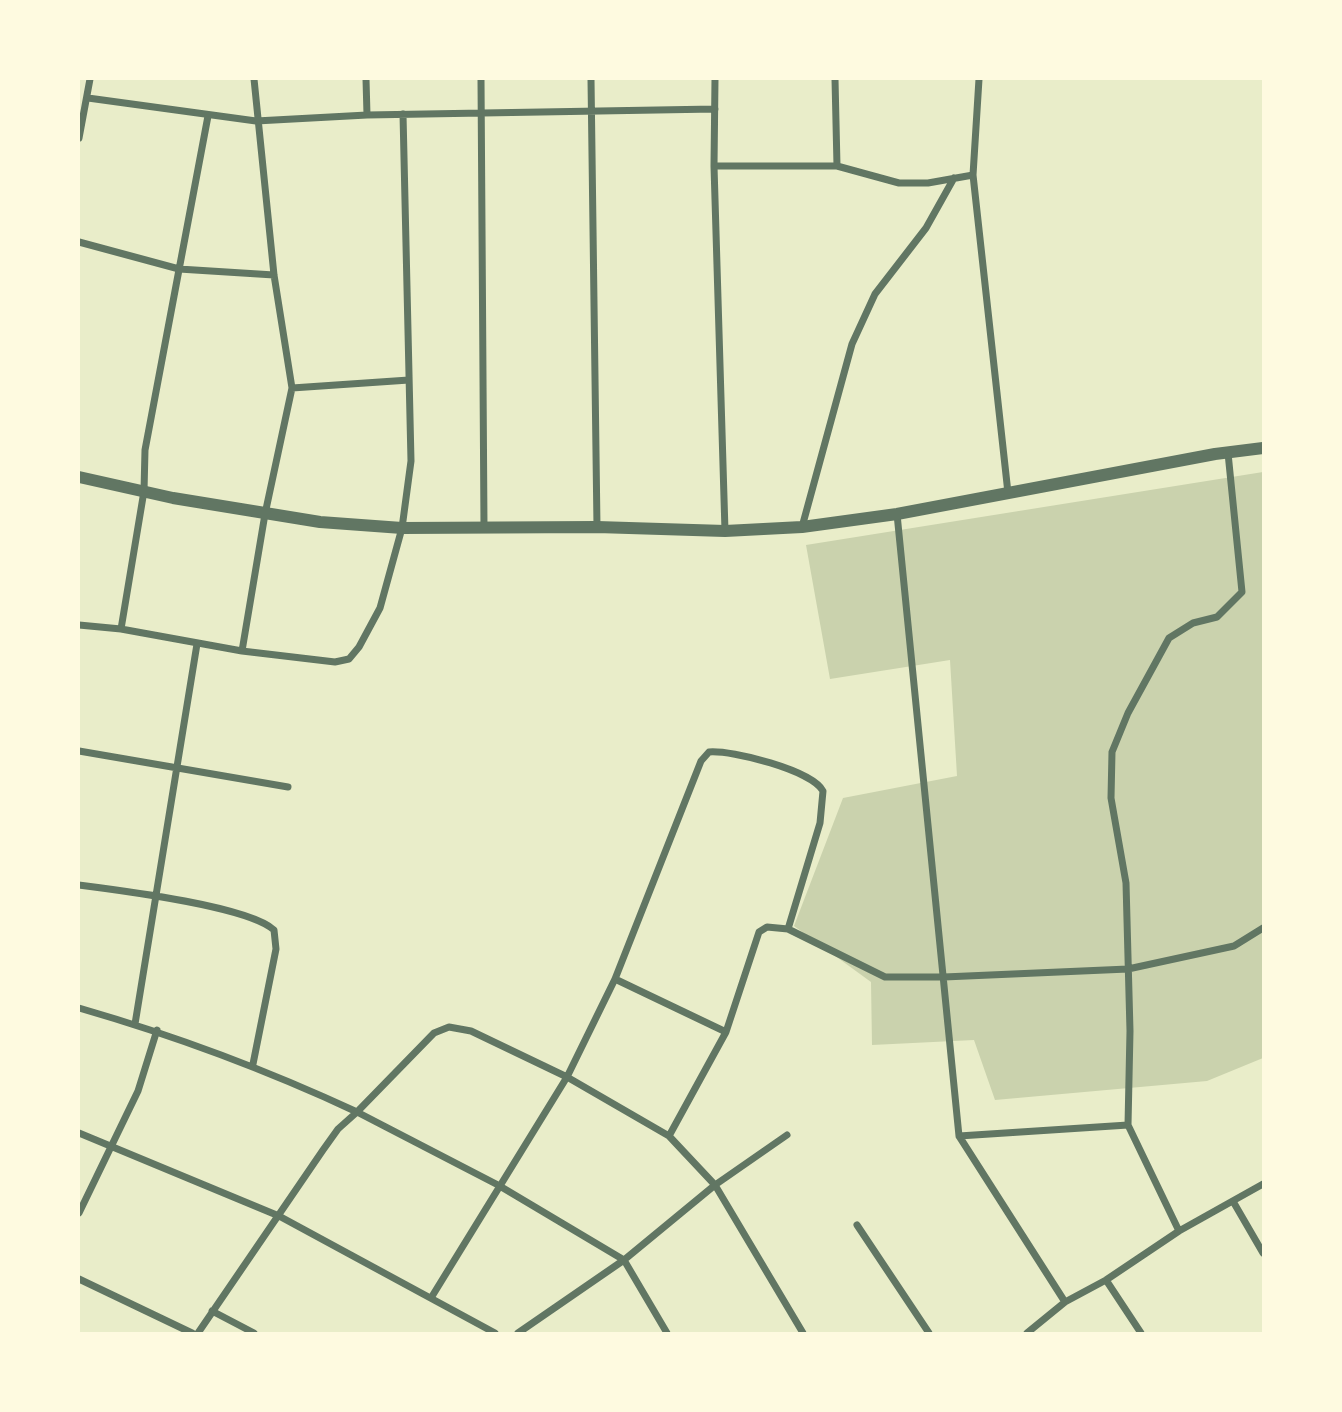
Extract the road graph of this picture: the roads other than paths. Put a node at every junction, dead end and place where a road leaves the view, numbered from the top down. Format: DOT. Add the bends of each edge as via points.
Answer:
graph roads {
  1 [pos="90,79"];
  2 [pos="254,79"];
  3 [pos="366,79"];
  4 [pos="481,79"];
  5 [pos="591,79"];
  6 [pos="715,79"];
  7 [pos="835,79"];
  8 [pos="979,79"];
  9 [pos="88,98"];
  10 [pos="715,109"];
  11 [pos="591,110"];
  12 [pos="482,112"];
  13 [pos="403,114"];
  14 [pos="367,115"];
  15 [pos="208,116"];
  16 [pos="256,121"];
  17 [pos="79,138"];
  18 [pos="714,166"];
  19 [pos="837,166"];
  20 [pos="973,175"];
  21 [pos="954,178"];
  22 [pos="79,242"];
  23 [pos="179,269"];
  24 [pos="274,275"];
  25 [pos="410,380"];
  26 [pos="292,388"];
  27 [pos="1263,448"];
  28 [pos="1228,453"];
  29 [pos="79,477"];
  30 [pos="144,491"];
  31 [pos="1008,493"];
  32 [pos="265,514"];
  33 [pos="897,514"];
  34 [pos="484,526"];
  35 [pos="597,527"];
  36 [pos="802,527"];
  37 [pos="402,528"];
  38 [pos="725,531"];
  39 [pos="79,625"];
  40 [pos="121,629"];
  41 [pos="197,644"];
  42 [pos="242,651"];
  43 [pos="79,751"];
  44 [pos="176,768"];
  45 [pos="288,787"];
  46 [pos="79,885"];
  47 [pos="154,895"];
  48 [pos="1263,928"];
  49 [pos="788,929"];
  50 [pos="1128,969"];
  51 [pos="944,977"];
  52 [pos="615,979"];
  53 [pos="79,1008"];
  54 [pos="135,1024"];
  55 [pos="157,1030"];
  56 [pos="726,1032"];
  57 [pos="253,1065"];
  58 [pos="567,1077"];
  59 [pos="357,1112"];
  60 [pos="1128,1125"];
  61 [pos="79,1133"];
  62 [pos="787,1135"];
  63 [pos="669,1136"];
  64 [pos="960,1136"];
  65 [pos="112,1147"];
  66 [pos="1263,1184"];
  67 [pos="498,1185"];
  68 [pos="715,1185"];
  69 [pos="1234,1203"];
  70 [pos="79,1213"];
  71 [pos="279,1216"];
  72 [pos="857,1225"];
  73 [pos="1179,1231"];
  74 [pos="1263,1253"];
  75 [pos="624,1260"];
  76 [pos="79,1279"];
  77 [pos="1107,1280"];
  78 [pos="431,1298"];
  79 [pos="1065,1302"];
  80 [pos="212,1311"];
  81 [pos="192,1333"];
  82 [pos="198,1333"];
  83 [pos="254,1333"];
  84 [pos="495,1333"];
  85 [pos="518,1333"];
  86 [pos="667,1333"];
  87 [pos="803,1333"];
  88 [pos="929,1333"];
  89 [pos="1027,1333"];
  90 [pos="1141,1333"];
  1 -- 9 [label="street"];
  2 -- 16 [label="street"];
  3 -- 14 [label="street"];
  4 -- 12 [label="street"];
  5 -- 11 [label="street"];
  6 -- 10 [label="street"];
  7 -- 19 [label="street"];
  8 -- 20 [label="street"];
  9 -- 15 [label="street"];
  9 -- 17 [label="street"];
  10 -- 11 [label="street"];
  10 -- 18 [label="street"];
  11 -- 12 [label="street"];
  11 -- 35 [label="street"];
  12 -- 13 [label="street"];
  12 -- 34 [label="street"];
  13 -- 14 [label="street"];
  13 -- 25 [label="street"];
  14 -- 16 [label="street"];
  15 -- 16 [label="street"];
  15 -- 23 [label="street"];
  16 -- 24 [label="street"];
  18 -- 19 [label="street"];
  18 -- 38 [label="street"];
  19 -- 21 [label="street" via="899,183"];
  20 -- 21 [label="street"];
  20 -- 31 [label="street"];
  21 -- 36 [label="street" via="926,228 875,294 852,344"];
  22 -- 23 [label="street"];
  23 -- 24 [label="street"];
  23 -- 30 [label="street" via="145,450"];
  24 -- 26 [label="street"];
  25 -- 26 [label="street"];
  25 -- 37 [label="street" via="411,461"];
  26 -- 32 [label="street"];
  27 -- 28 [label="street"];
  28 -- 31 [label="street"];
  28 -- 50 [label="street" via="1242,592 1217,617 1193,623 1169,638 1112,752 1111,798 1126,883"];
  29 -- 30 [label="street"];
  30 -- 32 [label="street"];
  30 -- 40 [label="street"];
  31 -- 33 [label="street"];
  32 -- 37 [label="street"];
  32 -- 42 [label="street"];
  33 -- 36 [label="street"];
  33 -- 51 [label="street"];
  34 -- 35 [label="street"];
  34 -- 37 [label="street"];
  35 -- 38 [label="street"];
  36 -- 38 [label="street"];
  37 -- 42 [label="street" via="380,608 349,659 335,662"];
  39 -- 40 [label="street"];
  40 -- 41 [label="street"];
  41 -- 42 [label="street"];
  41 -- 44 [label="street"];
  43 -- 44 [label="street"];
  44 -- 45 [label="street"];
  44 -- 47 [label="street"];
  46 -- 47 [label="street"];
  47 -- 54 [label="street"];
  47 -- 57 [label="street" via="257,919 274,930 276,949"];
  48 -- 50 [label="street" via="1234,946"];
  49 -- 51 [label="street" via="885,977"];
  49 -- 52 [label="street" via="820,823 823,791 815,781 751,757 709,752 701,761"];
  49 -- 56 [label="street" via="767,927 759,932"];
  50 -- 51 [label="street"];
  50 -- 60 [label="street"];
  51 -- 64 [label="street"];
  52 -- 56 [label="street"];
  52 -- 58 [label="street"];
  53 -- 54 [label="street"];
  54 -- 55 [label="street"];
  55 -- 57 [label="street"];
  55 -- 65 [label="street" via="138,1091"];
  56 -- 63 [label="street"];
  57 -- 59 [label="street"];
  58 -- 59 [label="street" via="471,1031 449,1027 434,1033"];
  58 -- 63 [label="street"];
  58 -- 67 [label="street"];
  59 -- 67 [label="street"];
  59 -- 71 [label="street" via="338,1129"];
  60 -- 64 [label="street"];
  60 -- 73 [label="street"];
  61 -- 65 [label="street"];
  62 -- 68 [label="street"];
  63 -- 68 [label="street"];
  64 -- 79 [label="street"];
  65 -- 70 [label="street"];
  65 -- 71 [label="street"];
  66 -- 69 [label="street"];
  67 -- 75 [label="street"];
  67 -- 78 [label="street"];
  68 -- 75 [label="street"];
  68 -- 87 [label="street"];
  69 -- 73 [label="street"];
  69 -- 74 [label="street"];
  71 -- 78 [label="street"];
  71 -- 80 [label="street"];
  72 -- 88 [label="street"];
  73 -- 77 [label="street"];
  75 -- 85 [label="street"];
  75 -- 86 [label="street"];
  76 -- 81 [label="street"];
  77 -- 79 [label="street"];
  77 -- 90 [label="street"];
  78 -- 84 [label="street"];
  79 -- 89 [label="street"];
  80 -- 82 [label="street"];
  80 -- 83 [label="street"];
}
